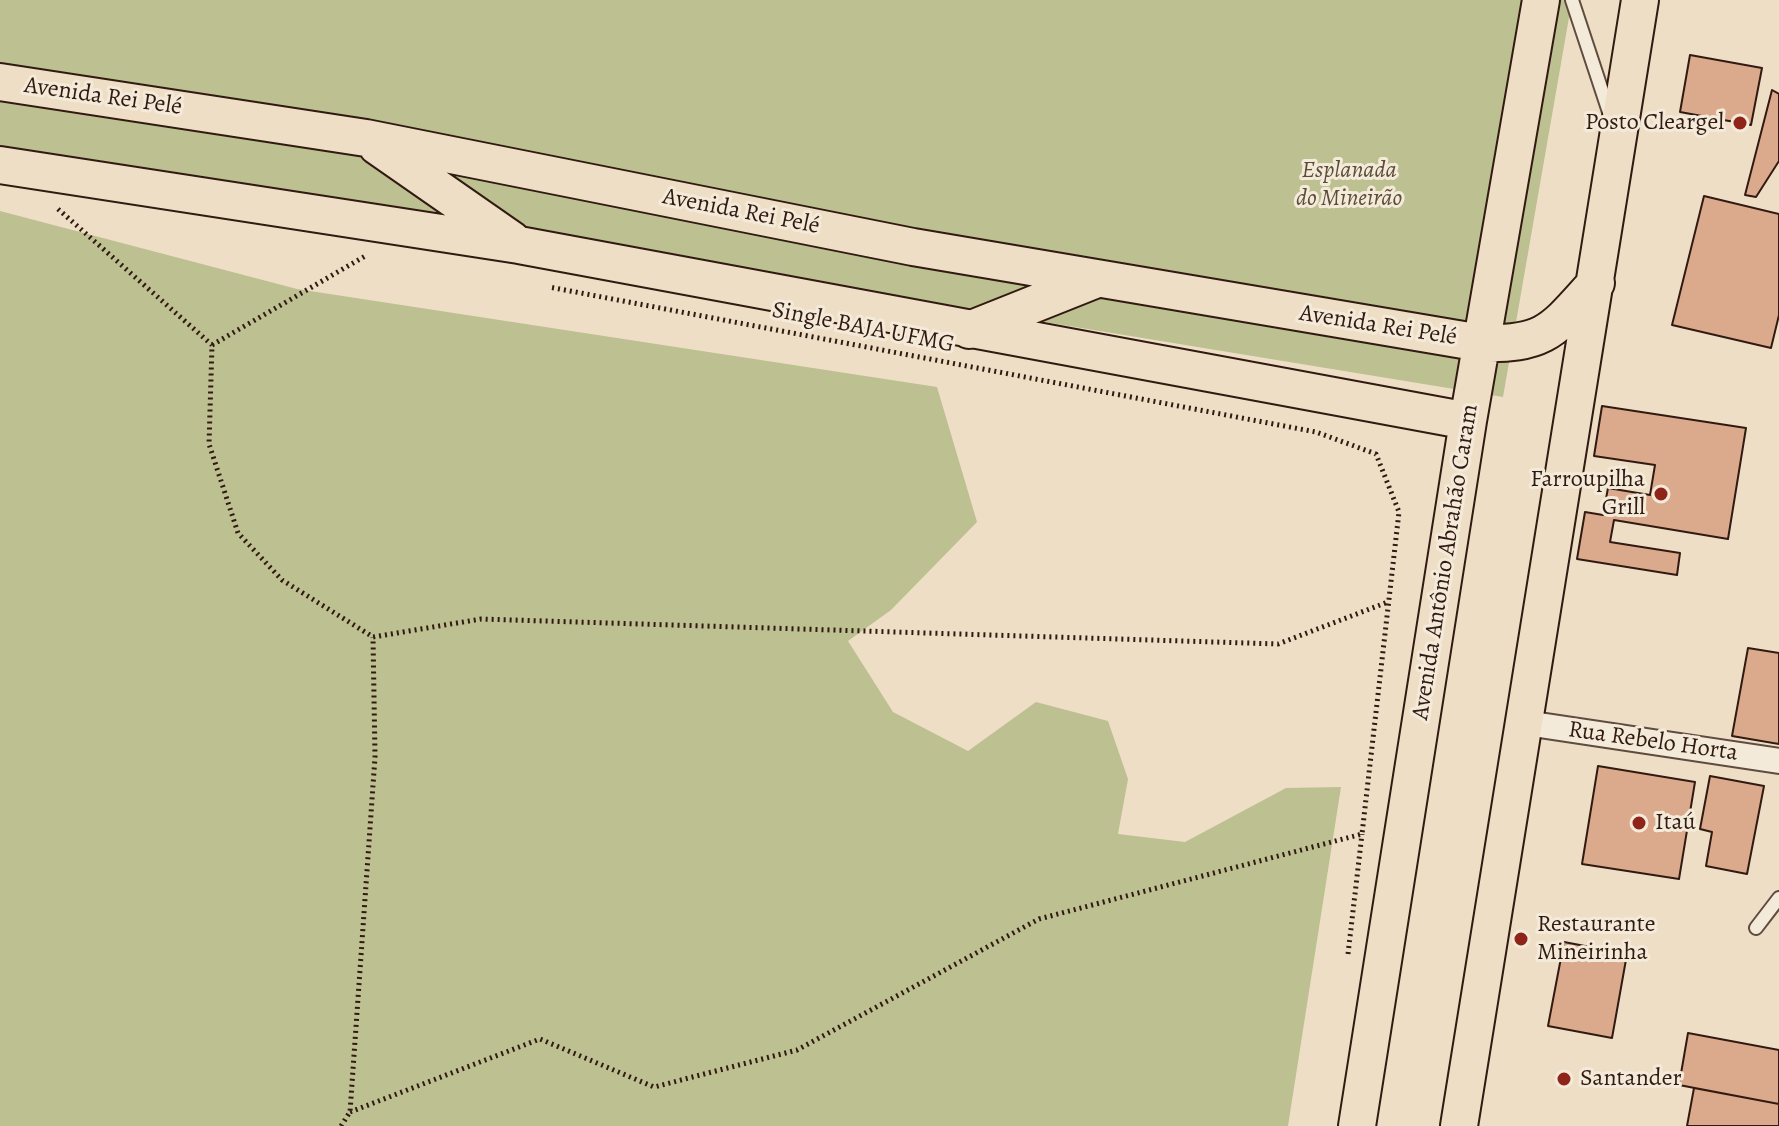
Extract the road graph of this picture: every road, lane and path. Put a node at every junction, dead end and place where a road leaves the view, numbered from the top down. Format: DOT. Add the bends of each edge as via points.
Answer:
graph roads {
  1 [pos="1541,0"];
  2 [pos="1572,0"];
  3 [pos="1640,0"];
  4 [pos="0,82"];
  5 [pos="366,138"];
  6 [pos="1619,139"];
  7 [pos="0,165"];
  8 [pos="48,199"];
  9 [pos="519,245"];
  10 [pos="370,253"];
  11 [pos="1097,279"];
  12 [pos="1596,283"];
  13 [pos="541,286"];
  14 [pos="969,330"];
  15 [pos="1481,343"];
  16 [pos="212,345"];
  17 [pos="1468,421"];
  18 [pos="1388,602"];
  19 [pos="373,637"];
  20 [pos="1526,723"];
  21 [pos="1779,761"];
  22 [pos="1779,898"];
  23 [pos="1756,928"];
  24 [pos="350,1112"];
  25 [pos="341,1126"];
  26 [pos="1357,1126"];
  27 [pos="1459,1126"];
  1 -- 15 [label="main road, Avenida Antônio Abrahão Caram"];
  2 -- 6 [label="lane"];
  3 -- 6 [label="main road"];
  4 -- 5 [label="main road, Avenida Rei Pelé"];
  5 -- 9 [label="main road"];
  5 -- 11 [label="main road, Avenida Rei Pelé"];
  6 -- 12 [label="main road"];
  7 -- 9 [label="main road"];
  8 -- 16 [label="path"];
  9 -- 14 [label="main road"];
  10 -- 16 [label="path"];
  11 -- 14 [label="main road"];
  11 -- 15 [label="main road, Avenida Rei Pelé"];
  12 -- 15 [label="main road, Avenida Rei Pelé" via="1551,333 1514,344"];
  12 -- 20 [label="main road"];
  13 -- 18 [label="path, Single BAJA UFMG" via="1316,432 1376,454 1399,512"];
  14 -- 17 [label="main road"];
  15 -- 17 [label="main road, Avenida Antônio Abrahão Caram"];
  16 -- 19 [label="path" via="209,444 238,533 282,580"];
  17 -- 26 [label="main road, Avenida Antônio Abrahão Caram"];
  18 -- 19 [label="path" via="1278,644 481,619"];
  18 -- 24 [label="path, Single BAJA UFMG" via="1362,834 1039,919 797,1050 654,1087 540,1039"];
  19 -- 24 [label="path" via="375,757"];
  20 -- 21 [label="street, Rua Rebelo Horta"];
  20 -- 27 [label="main road"];
  22 -- 23 [label="lane"];
  24 -- 25 [label="path"];
}
